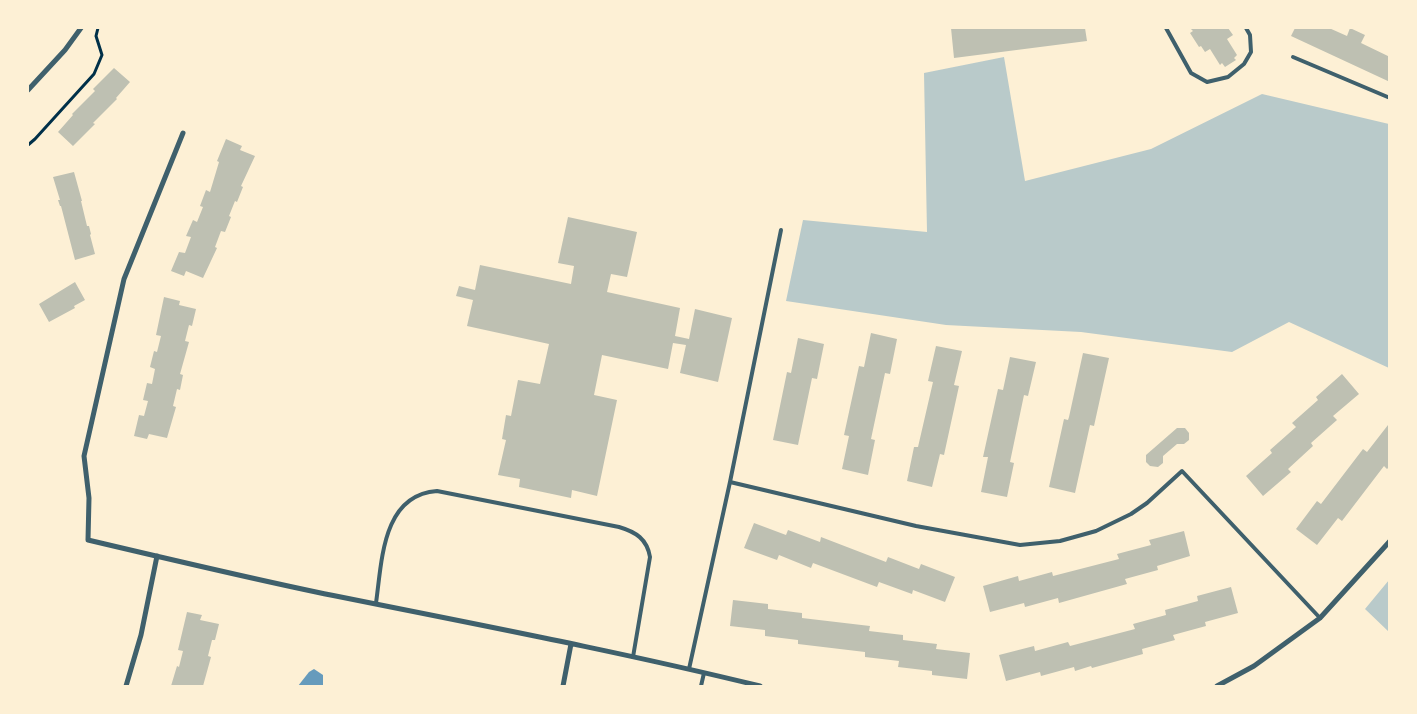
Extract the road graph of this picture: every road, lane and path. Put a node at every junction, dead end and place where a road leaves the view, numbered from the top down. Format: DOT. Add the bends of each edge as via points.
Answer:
graph roads {
  1 [pos="82,28"];
  2 [pos="98,28"];
  3 [pos="1166,28"];
  4 [pos="1246,28"];
  5 [pos="1293,57"];
  6 [pos="28,90"];
  7 [pos="1390,98"];
  8 [pos="183,133"];
  9 [pos="28,145"];
  10 [pos="780,230"];
  11 [pos="730,482"];
  12 [pos="1390,541"];
  13 [pos="157,556"];
  14 [pos="376,603"];
  15 [pos="1320,618"];
  16 [pos="571,644"];
  17 [pos="633,657"];
  18 [pos="689,668"];
  19 [pos="704,672"];
  20 [pos="126,686"];
  21 [pos="563,686"];
  22 [pos="701,686"];
  23 [pos="760,686"];
  24 [pos="1218,686"];
  1 -- 6 [label="street"];
  2 -- 9 [label="path" via="96,36 102,55 94,74"];
  3 -- 4 [label="lane" via="1190,73 1207,82 1228,77 1244,64 1251,52"];
  5 -- 7 [label="lane"];
  8 -- 13 [label="street" via="124,279 84,456 89,498 88,540"];
  10 -- 11 [label="lane"];
  11 -- 15 [label="lane" via="916,526 1027,545 1083,536 1104,528 1147,503 1182,471"];
  11 -- 18 [label="lane"];
  12 -- 15 [label="street"];
  13 -- 14 [label="street"];
  13 -- 20 [label="street" via="141,634"];
  14 -- 16 [label="street"];
  14 -- 17 [label="lane" via="382,556 396,514 410,500 426,492 437,491 610,525 633,531 648,546 650,557"];
  15 -- 24 [label="street" via="1254,666"];
  16 -- 17 [label="street"];
  16 -- 21 [label="street"];
  17 -- 18 [label="street"];
  18 -- 19 [label="street"];
  19 -- 22 [label="lane"];
  19 -- 23 [label="street"];
}
